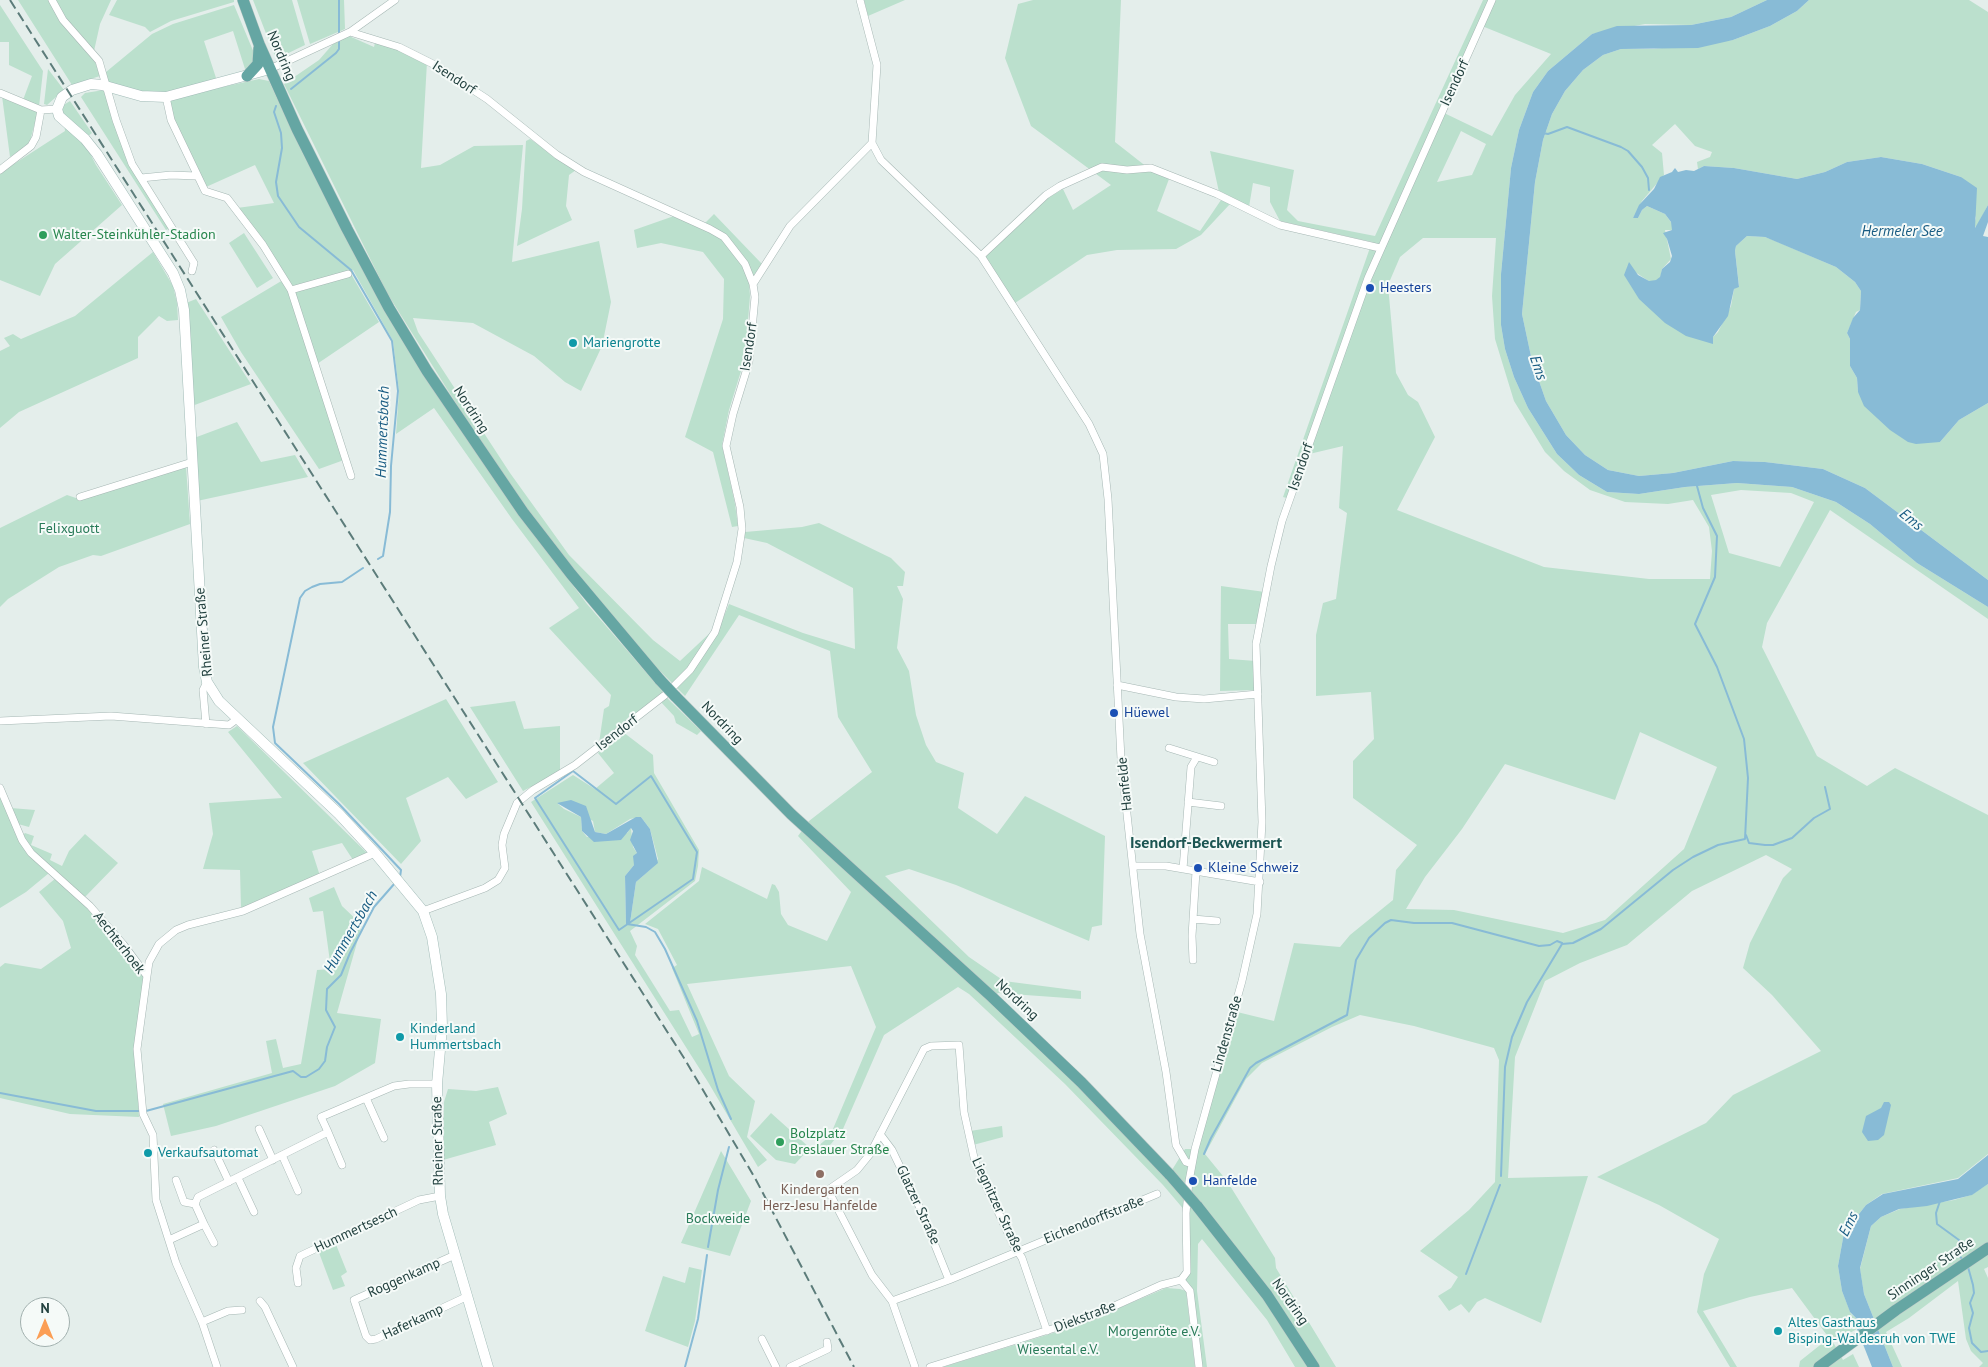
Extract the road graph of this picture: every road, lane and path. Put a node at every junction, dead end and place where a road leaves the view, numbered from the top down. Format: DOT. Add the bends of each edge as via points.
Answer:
graph roads {
  1 [pos="52,0"];
  2 [pos="243,0"];
  3 [pos="395,0"];
  4 [pos="860,0"];
  5 [pos="1492,0"];
  6 [pos="347,33"];
  7 [pos="259,44"];
  8 [pos="270,69"];
  9 [pos="247,76"];
  10 [pos="105,86"];
  11 [pos="0,93"];
  12 [pos="166,97"];
  13 [pos="57,109"];
  14 [pos="41,110"];
  15 [pos="872,143"];
  16 [pos="0,170"];
  17 [pos="197,176"];
  18 [pos="140,178"];
  19 [pos="1380,248"];
  20 [pos="981,256"];
  21 [pos="192,271"];
  22 [pos="348,274"];
  23 [pos="753,284"];
  24 [pos="291,290"];
  25 [pos="192,462"];
  26 [pos="351,476"];
  27 [pos="80,497"];
  28 [pos="208,682"];
  29 [pos="1118,686"];
  30 [pos="1258,694"];
  31 [pos="237,719"];
  32 [pos="0,721"];
  33 [pos="206,724"];
  34 [pos="1169,748"];
  35 [pos="1197,756"];
  36 [pos="1214,762"];
  37 [pos="0,788"];
  38 [pos="1188,802"];
  39 [pos="1221,806"];
  40 [pos="375,853"];
  41 [pos="1133,866"];
  42 [pos="1183,869"];
  43 [pos="1196,871"];
  44 [pos="1260,882"];
  45 [pos="423,911"];
  46 [pos="1193,919"];
  47 [pos="1217,921"];
  48 [pos="1193,960"];
  49 [pos="147,976"];
  50 [pos="437,1084"];
  51 [pos="366,1098"];
  52 [pos="259,1129"];
  53 [pos="328,1132"];
  54 [pos="880,1134"];
  55 [pos="384,1138"];
  56 [pos="214,1150"];
  57 [pos="282,1155"];
  58 [pos="273,1160"];
  59 [pos="1192,1164"];
  60 [pos="342,1165"];
  61 [pos="238,1178"];
  62 [pos="176,1180"];
  63 [pos="229,1182"];
  64 [pos="298,1191"];
  65 [pos="1156,1194"];
  66 [pos="440,1196"];
  67 [pos="195,1204"];
  68 [pos="254,1212"];
  69 [pos="204,1224"];
  70 [pos="169,1240"];
  71 [pos="214,1243"];
  72 [pos="1988,1248"];
  73 [pos="1018,1251"];
  74 [pos="455,1255"];
  75 [pos="949,1280"];
  76 [pos="1180,1280"];
  77 [pos="298,1283"];
  78 [pos="468,1296"];
  79 [pos="354,1300"];
  80 [pos="260,1301"];
  81 [pos="892,1301"];
  82 [pos="242,1310"];
  83 [pos="202,1322"];
  84 [pos="1046,1331"];
  85 [pos="762,1339"];
  86 [pos="827,1342"];
  87 [pos="217,1367"];
  88 [pos="293,1367"];
  89 [pos="488,1367"];
  90 [pos="776,1367"];
  91 [pos="790,1367"];
  92 [pos="915,1367"];
  93 [pos="930,1367"];
  94 [pos="1200,1367"];
  95 [pos="1314,1367"];
  96 [pos="1819,1367"];
  1 -- 10 [label="street" via="63,20 99,61"];
  2 -- 7 [label="main road, Nordring"];
  3 -- 6 [label="street"];
  4 -- 15 [label="street" via="877,65"];
  5 -- 19 [label="street, Isendorf"];
  6 -- 8 [label="street"];
  6 -- 23 [label="street, Isendorf" via="399,47 435,65 487,100 557,156 584,172 710,228 724,237 745,264"];
  7 -- 8 [label="main road, Nordring"];
  7 -- 9 [label="main road" via="258,64"];
  8 -- 9 [label="street"];
  8 -- 95 [label="main road, Nordring, bridge" via="389,308 427,371 523,512 571,574 660,680 791,814 992,997 1081,1082 1170,1175 1266,1295"];
  9 -- 12 [label="street"];
  10 -- 12 [label="street" via="142,96"];
  10 -- 13 [label="street" via="90,84 79,87 62,97"];
  10 -- 18 [label="street"];
  11 -- 14 [label="street"];
  12 -- 17 [label="street" via="171,120"];
  13 -- 14 [label="street"];
  13 -- 25 [label="street, Rheiner Straße" via="59,116 97,154 173,273 180,290 184,310"];
  14 -- 16 [label="street" via="31,146"];
  15 -- 20 [label="street" via="880,160"];
  15 -- 23 [label="street" via="790,226"];
  17 -- 18 [label="street"];
  17 -- 24 [label="street" via="205,191 227,198 263,245"];
  18 -- 21 [label="street" via="194,263"];
  19 -- 20 [label="street" via="1280,225 1218,194 1151,168 1102,167 1046,195"];
  19 -- 30 [label="street, Isendorf" via="1282,521 1257,635"];
  20 -- 29 [label="street, Hanfelde" via="1089,424 1103,454"];
  22 -- 24 [label="street"];
  23 -- 45 [label="street, Isendorf" via="749,362 732,414 726,446 742,529 736,562 715,632 690,670 665,695 575,765 517,803 504,834 505,868 498,880"];
  24 -- 26 [label="street"];
  25 -- 27 [label="street"];
  25 -- 28 [label="street, Rheiner Straße" via="204,667"];
  28 -- 31 [label="street, Rheiner Straße" via="219,701"];
  28 -- 33 [label="street" via="203,690"];
  29 -- 30 [label="street" via="1204,699"];
  29 -- 41 [label="street, Hanfelde"];
  30 -- 44 [label="street, Lindenstraße" via="1262,822"];
  31 -- 33 [label="street" via="229,725"];
  31 -- 40 [label="street, Rheiner Straße" via="339,814"];
  32 -- 33 [label="street" via="111,716"];
  34 -- 35 [label="street"];
  35 -- 36 [label="street"];
  35 -- 38 [label="street" via="1191,767"];
  37 -- 49 [label="street, Aechterhoek" via="22,840 31,853 90,906"];
  38 -- 39 [label="street"];
  38 -- 42 [label="street"];
  40 -- 45 [label="street, Rheiner Straße"];
  40 -- 49 [label="street" via="243,911 188,925 159,944 149,962"];
  41 -- 42 [label="street"];
  41 -- 59 [label="street, Hanfelde" via="1140,934 1176,1145 1186,1162"];
  42 -- 43 [label="street"];
  43 -- 44 [label="street"];
  43 -- 46 [label="street"];
  44 -- 59 [label="street, Lindenstraße" via="1254,933"];
  45 -- 50 [label="street, Rheiner Straße" via="432,937 441,999"];
  46 -- 47 [label="street"];
  46 -- 48 [label="street"];
  49 -- 70 [label="street, Aechterhoek" via="137,1049 142,1111 152,1130 156,1200"];
  50 -- 51 [label="street" via="394,1086"];
  50 -- 66 [label="street, Rheiner Straße"];
  51 -- 53 [label="street" via="321,1117"];
  51 -- 55 [label="street"];
  52 -- 58 [label="street"];
  53 -- 57 [label="street"];
  53 -- 60 [label="street"];
  54 -- 73 [label="street, Liegnitzer Straße" via="924,1049 959,1045 964,1112 975,1162"];
  54 -- 75 [label="street, Glatzer Straße" via="892,1150 920,1208"];
  54 -- 81 [label="street" via="857,1170 828,1190 872,1275"];
  56 -- 63 [label="street"];
  57 -- 58 [label="street"];
  57 -- 64 [label="street"];
  58 -- 61 [label="street"];
  59 -- 76 [label="street, Lindenstraße" via="1186,1212 1187,1272"];
  61 -- 63 [label="street"];
  61 -- 68 [label="street"];
  62 -- 67 [label="street" via="184,1202"];
  63 -- 67 [label="street" via="198,1197"];
  65 -- 73 [label="street, Eichendorffstraße"];
  66 -- 74 [label="street, Rheiner Straße"];
  66 -- 77 [label="street, Hummertsesch" via="419,1200 300,1256 296,1268"];
  67 -- 69 [label="street"];
  69 -- 70 [label="street"];
  69 -- 71 [label="street"];
  70 -- 83 [label="street"];
  72 -- 96 [label="main road, Sinninger Straße"];
  73 -- 75 [label="street, Eichendorffstraße"];
  73 -- 84 [label="street, Liegnitzer Straße"];
  74 -- 78 [label="street, Rheiner Straße"];
  74 -- 79 [label="street, Roggenkamp"];
  75 -- 81 [label="street, Eichendorffstraße"];
  76 -- 84 [label="street, Diekstraße" via="1161,1285 1090,1317"];
  76 -- 94 [label="street" via="1190,1291"];
  78 -- 79 [label="street, Haferkamp" via="376,1340 366,1336"];
  78 -- 89 [label="street, Rheiner Straße"];
  80 -- 88 [label="street"];
  81 -- 92 [label="street"];
  82 -- 83 [label="street" via="228,1311"];
  83 -- 87 [label="street"];
  84 -- 93 [label="street, Diekstraße"];
  85 -- 90 [label="street"];
  86 -- 91 [label="street" via="828,1349"];
}
